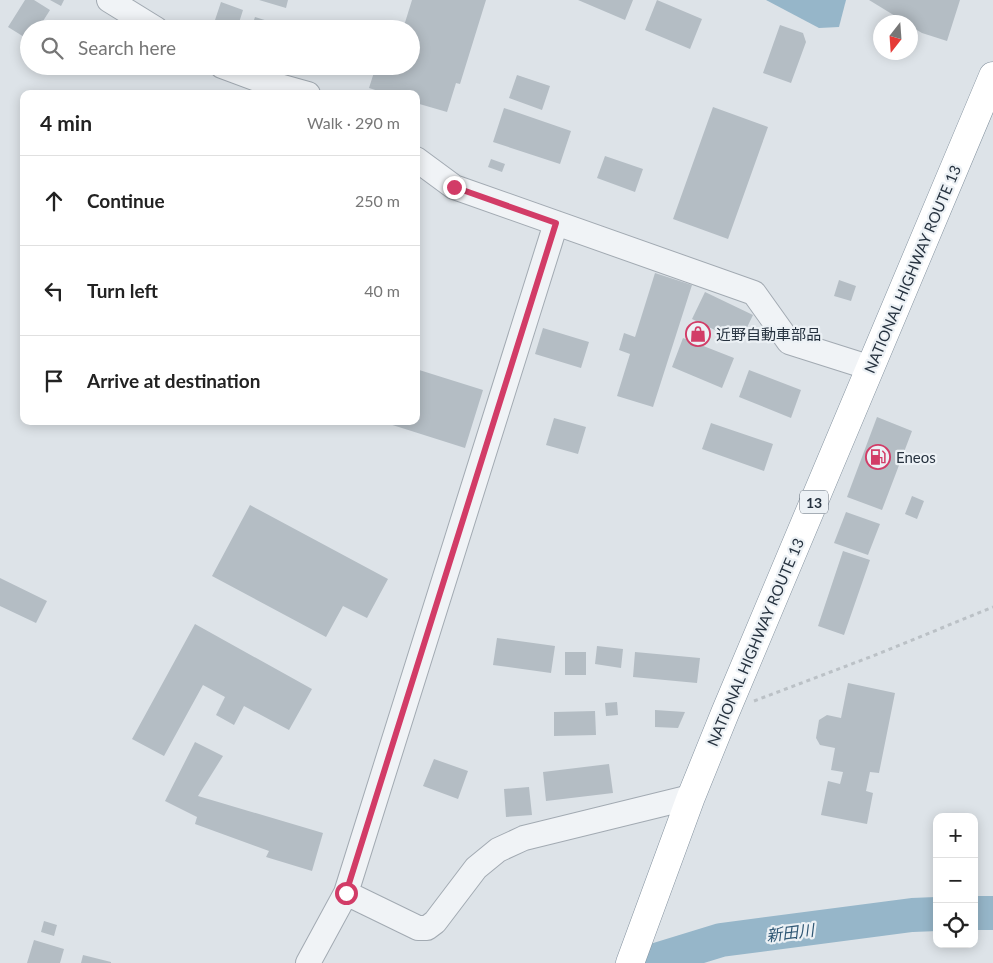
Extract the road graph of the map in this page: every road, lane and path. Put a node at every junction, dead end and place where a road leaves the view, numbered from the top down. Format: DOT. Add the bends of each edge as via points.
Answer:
graph roads {
  1 [pos="108,0"];
  2 [pos="141,20"];
  3 [pos="246,75"];
  4 [pos="993,76"];
  5 [pos="294,90"];
  6 [pos="420,162"];
  7 [pos="556,223"];
  8 [pos="870,368"];
  9 [pos="993,607"];
  10 [pos="725,713"];
  11 [pos="691,797"];
  12 [pos="346,893"];
  13 [pos="308,963"];
  14 [pos="630,963"];
  1 -- 2 [label="street"];
  3 -- 5 [label="street"];
  4 -- 8 [label="highway, NATIONAL HIGHWAY ROUTE 13 / 13"];
  6 -- 7 [label="street" via="454,187"];
  7 -- 8 [label="street" via="754,293 789,342"];
  7 -- 12 [label="street"];
  8 -- 10 [label="highway, NATIONAL HIGHWAY ROUTE 13 / 13"];
  9 -- 10 [label="path"];
  10 -- 11 [label="highway, NATIONAL HIGHWAY ROUTE 13 / 13"];
  11 -- 12 [label="street" via="524,838 498,850 476,868 427,928 418,928"];
  11 -- 14 [label="highway, NATIONAL HIGHWAY ROUTE 13 / 13"];
  12 -- 13 [label="street"];
}
